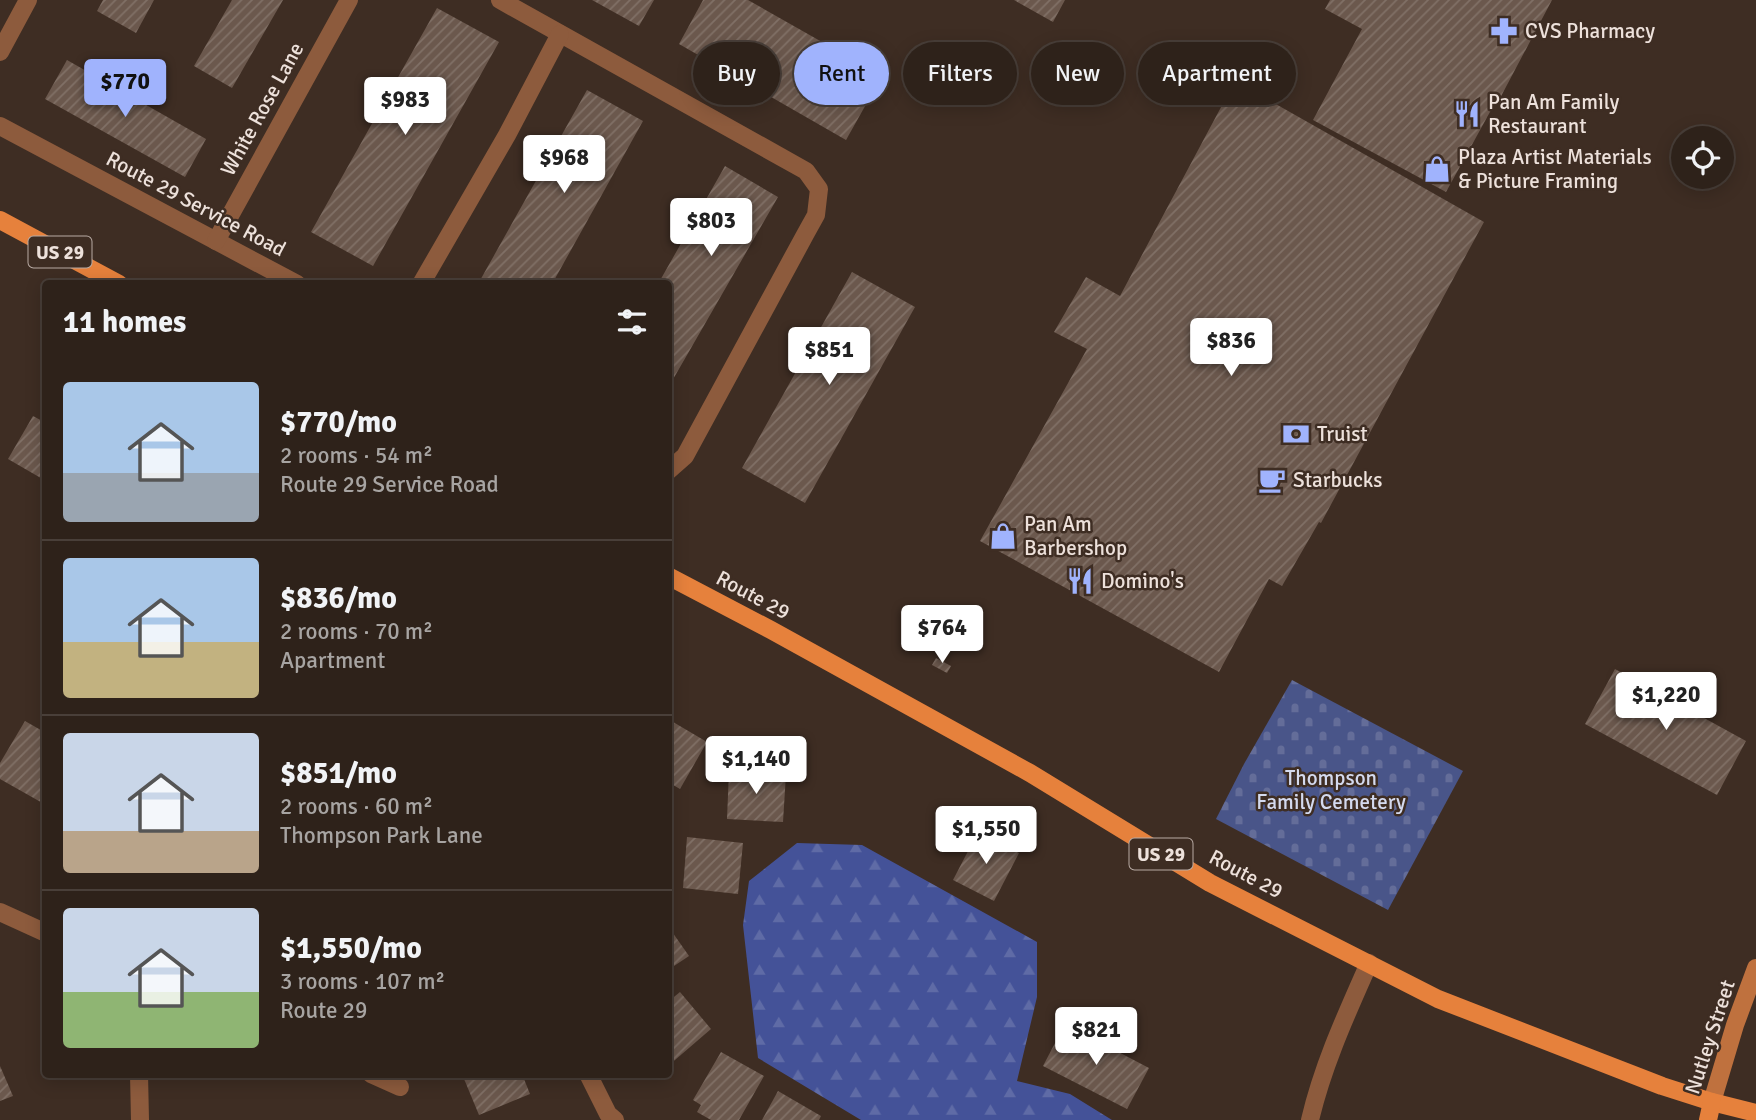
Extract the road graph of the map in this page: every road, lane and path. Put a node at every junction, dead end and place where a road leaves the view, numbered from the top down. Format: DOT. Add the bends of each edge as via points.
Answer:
graph roads {
  1 [pos="29,0"];
  2 [pos="349,0"];
  3 [pos="500,0"];
  4 [pos="560,34"];
  5 [pos="0,52"];
  6 [pos="0,126"];
  7 [pos="0,220"];
  8 [pos="216,241"];
  9 [pos="112,280"];
  10 [pos="289,280"];
  11 [pos="423,280"];
  12 [pos="672,467"];
  13 [pos="672,578"];
  14 [pos="0,912"];
  15 [pos="42,931"];
  16 [pos="1369,963"];
  17 [pos="1756,968"];
  18 [pos="139,1078"];
  19 [pos="380,1078"];
  20 [pos="590,1078"];
  21 [pos="400,1087"];
  22 [pos="1712,1102"];
  23 [pos="1756,1113"];
  24 [pos="140,1120"];
  25 [pos="615,1120"];
  26 [pos="1310,1120"];
  27 [pos="1708,1120"];
  1 -- 5 [label="street"];
  2 -- 8 [label="street, White Rose Lane"];
  3 -- 4 [label="street"];
  4 -- 11 [label="street"];
  4 -- 12 [label="street" via="806,171 819,189 816,215 685,456"];
  6 -- 8 [label="street, Route 29 Service Road"];
  7 -- 9 [label="main road, US 29"];
  8 -- 10 [label="street, Route 29 Service Road"];
  13 -- 16 [label="main road, Route 29 / US 29" via="1030,773 1210,883"];
  14 -- 15 [label="street"];
  16 -- 22 [label="main road, Route 29 / US 29" via="1438,999"];
  16 -- 26 [label="street" via="1334,1043"];
  17 -- 22 [label="main road, Nutley Street"];
  18 -- 24 [label="street"];
  19 -- 21 [label="street"];
  20 -- 25 [label="street"];
  22 -- 23 [label="main road, Route 29 / US 29"];
  22 -- 27 [label="main road, Nutley Street"];
}
